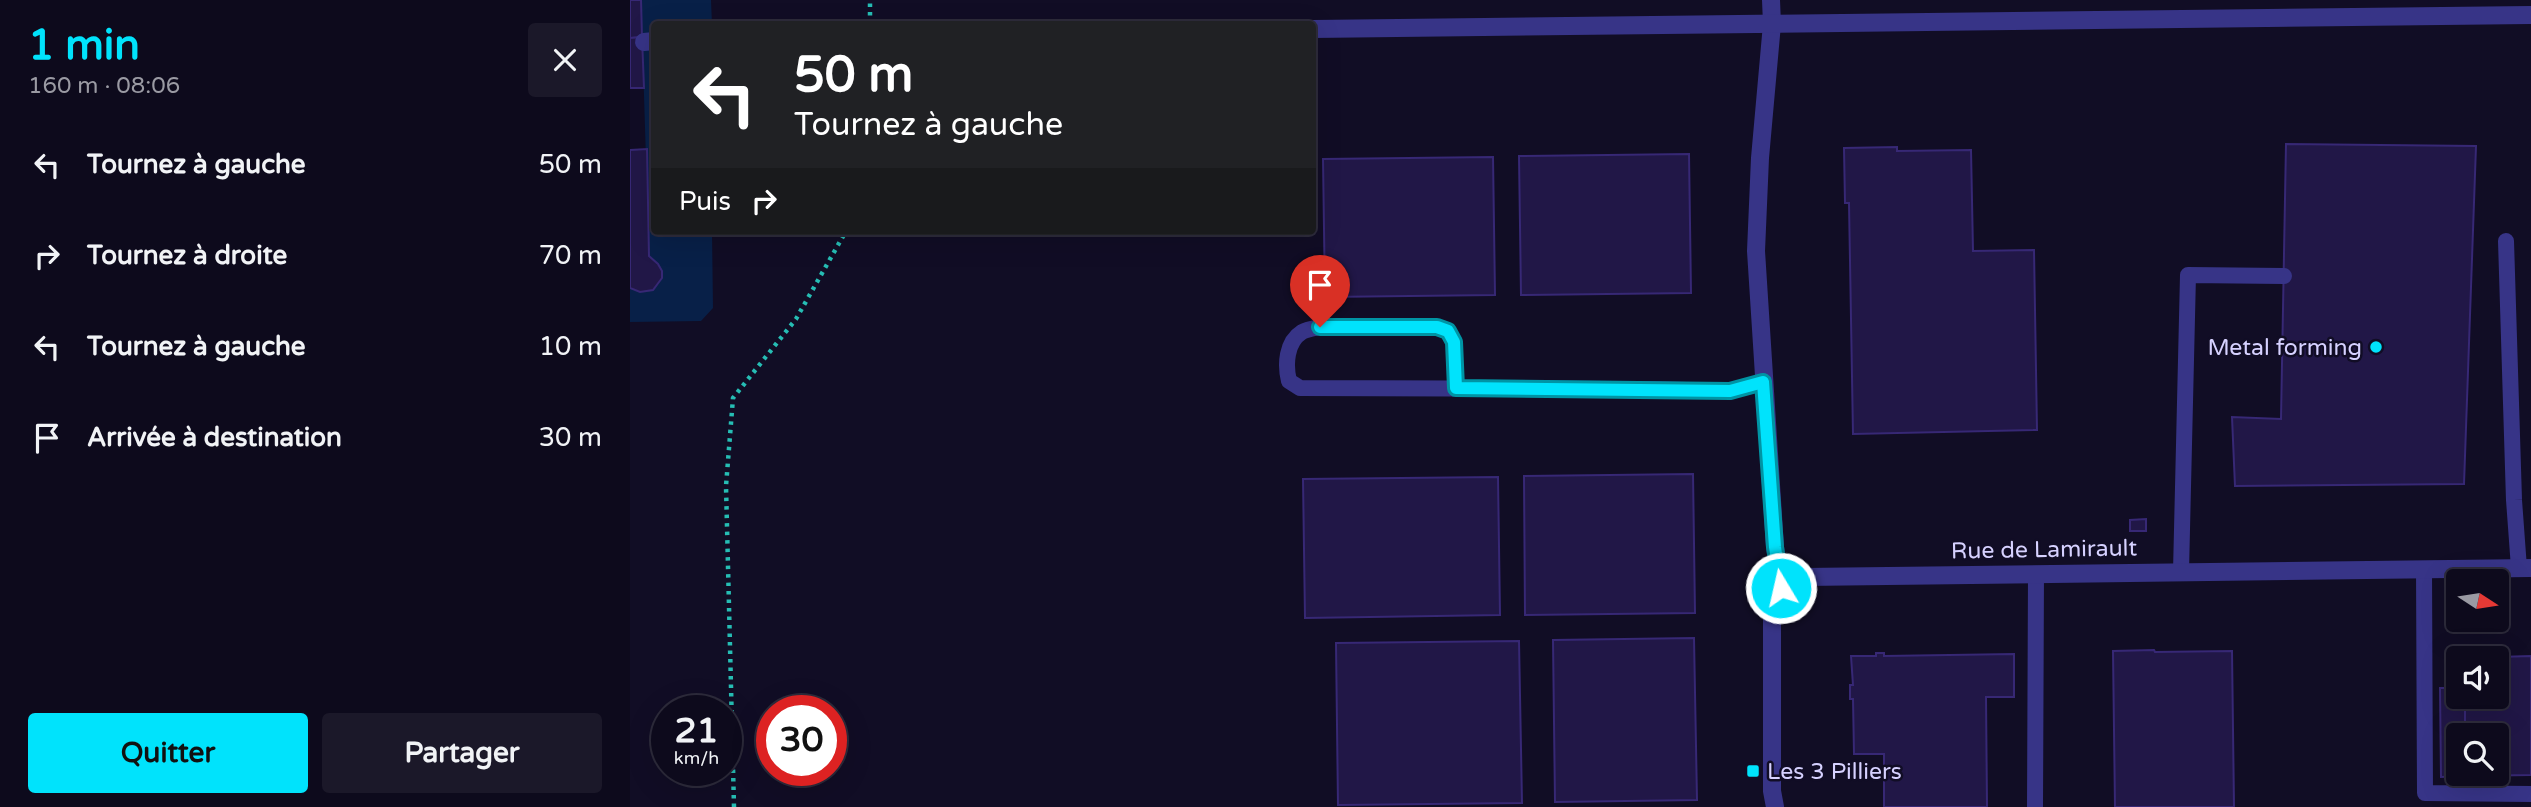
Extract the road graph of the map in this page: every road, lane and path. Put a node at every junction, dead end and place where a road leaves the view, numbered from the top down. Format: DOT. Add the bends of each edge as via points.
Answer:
graph roads {
  1 [pos="870,0"];
  2 [pos="1771,0"];
  3 [pos="2531,15"];
  4 [pos="870,21"];
  5 [pos="1772,24"];
  6 [pos="1316,29"];
  7 [pos="844,235"];
  8 [pos="2505,241"];
  9 [pos="2284,276"];
  10 [pos="1763,382"];
  11 [pos="1456,388"];
  12 [pos="2525,568"];
  13 [pos="2424,569"];
  14 [pos="2181,572"];
  15 [pos="2036,574"];
  16 [pos="1781,588"];
  17 [pos="2531,794"];
  18 [pos="734,807"];
  19 [pos="1775,807"];
  20 [pos="2035,807"];
  1 -- 4 [label="path"];
  2 -- 5 [label="street"];
  3 -- 5 [label="street"];
  5 -- 6 [label="street"];
  5 -- 10 [label="street" via="1756,251"];
  7 -- 18 [label="path" via="796,319 733,398 726,486"];
  8 -- 12 [label="lane" via="2514,500"];
  9 -- 14 [label="lane" via="2188,275"];
  10 -- 11 [label="lane" via="1730,391"];
  10 -- 16 [label="street"];
  11 -- 11 [label="lane" via="1300,388 1289,381 1285,368 1288,349 1301,332 1320,327 1437,327 1448,331 1454,342"];
  12 -- 13 [label="street, Rue de Lamirault"];
  13 -- 14 [label="street, Rue de Lamirault"];
  13 -- 17 [label="lane" via="2425,793"];
  14 -- 15 [label="street, Rue de Lamirault"];
  15 -- 16 [label="street, Rue de Lamirault" via="1804,577"];
  15 -- 20 [label="lane"];
  16 -- 19 [label="street" via="1772,611"];
}
